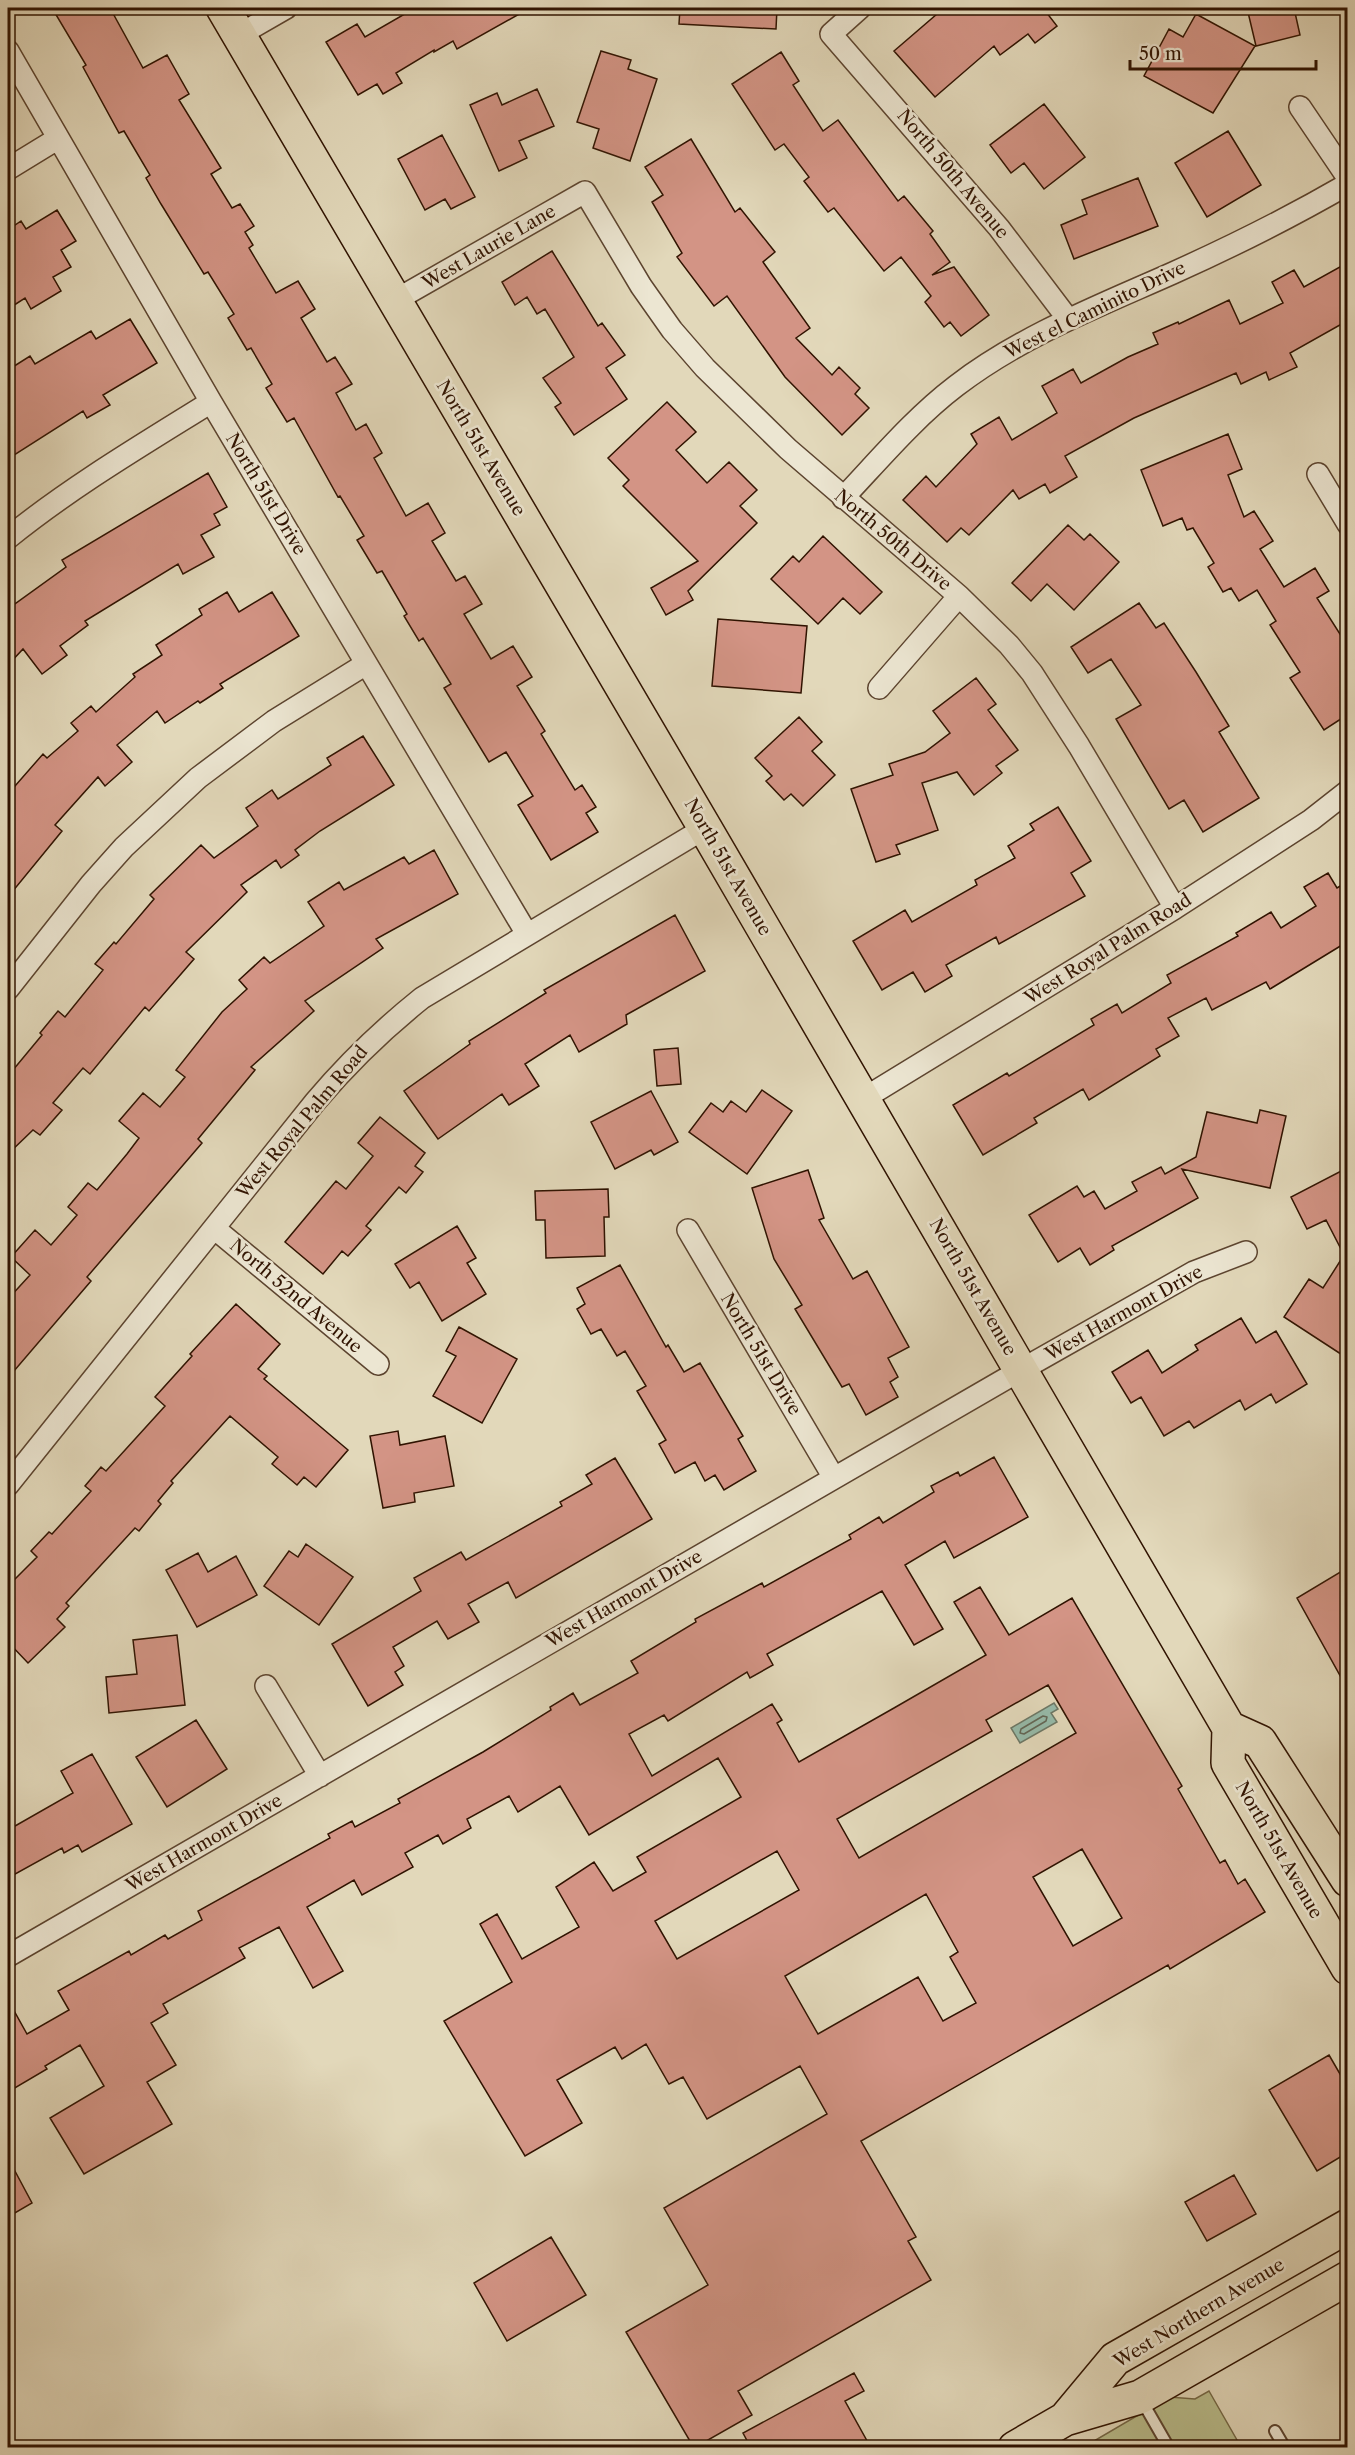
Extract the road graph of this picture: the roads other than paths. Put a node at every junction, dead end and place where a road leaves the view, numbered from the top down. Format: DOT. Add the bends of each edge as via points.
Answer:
graph roads {
  1 [pos="286,8"];
  2 [pos="860,8"];
  3 [pos="231,21"];
  4 [pos="8,51"];
  5 [pos="1300,107"];
  6 [pos="57,139"];
  7 [pos="8,169"];
  8 [pos="1347,178"];
  9 [pos="1347,184"];
  10 [pos="585,192"];
  11 [pos="394,301"];
  12 [pos="1068,319"];
  13 [pos="212,402"];
  14 [pos="1318,474"];
  15 [pos="843,498"];
  16 [pos="1347,524"];
  17 [pos="8,538"];
  18 [pos="959,596"];
  19 [pos="366,664"];
  20 [pos="879,688"];
  21 [pos="1347,791"];
  22 [pos="705,828"];
  23 [pos="1175,908"];
  24 [pos="527,934"];
  25 [pos="8,989"];
  26 [pos="863,1099"];
  27 [pos="214,1228"];
  28 [pos="688,1230"];
  29 [pos="1246,1252"];
  30 [pos="378,1364"];
  31 [pos="1021,1370"];
  32 [pos="834,1478"];
  33 [pos="8,1485"];
  34 [pos="266,1686"];
  35 [pos="1229,1728"];
  36 [pos="320,1776"];
  37 [pos="1347,1880"];
  38 [pos="8,1956"];
  39 [pos="1347,1968"];
  40 [pos="1347,2226"];
  41 [pos="1347,2278"];
  42 [pos="1140,2397"];
  43 [pos="1065,2419"];
  44 [pos="1275,2431"];
  45 [pos="1015,2448"];
  46 [pos="1169,2448"];
  47 [pos="1285,2448"];
  1 -- 3 [label="street"];
  2 -- 12 [label="street, North 50th Avenue" via="831,34 999,228"];
  3 -- 11 [label="main road, North 51st Avenue"];
  4 -- 6 [label="street, North 51st Drive"];
  5 -- 8 [label="street"];
  6 -- 7 [label="street"];
  6 -- 13 [label="street, North 51st Drive"];
  9 -- 12 [label="street, West el Caminito Drive" via="1288,219"];
  10 -- 11 [label="street, West Laurie Lane"];
  10 -- 15 [label="street, North 50th Drive" via="672,330 740,404"];
  11 -- 22 [label="main road, North 51st Avenue"];
  12 -- 15 [label="street, West el Caminito Drive" via="1013,348 956,386"];
  13 -- 17 [label="street" via="88,479"];
  13 -- 19 [label="street, North 51st Drive"];
  14 -- 16 [label="street"];
  15 -- 18 [label="street, North 50th Drive"];
  18 -- 20 [label="street"];
  18 -- 23 [label="street, North 50th Drive" via="1032,673"];
  19 -- 24 [label="street, North 51st Drive"];
  19 -- 25 [label="street" via="274,722 198,778 124,847"];
  21 -- 23 [label="street, West Royal Palm Road" via="1311,820"];
  22 -- 24 [label="street, West Royal Palm Road"];
  22 -- 26 [label="main road, North 51st Avenue"];
  23 -- 26 [label="street, West Royal Palm Road"];
  24 -- 27 [label="street, West Royal Palm Road" via="422,998 380,1032 322,1093"];
  26 -- 31 [label="main road, North 51st Avenue"];
  27 -- 30 [label="street, North 52nd Avenue"];
  27 -- 33 [label="street, West Royal Palm Road"];
  28 -- 32 [label="street, North 51st Drive"];
  29 -- 31 [label="street, West Harmont Drive" via="1194,1272"];
  31 -- 32 [label="street, West Harmont Drive"];
  31 -- 35 [label="main road, North 51st Avenue"];
  32 -- 36 [label="street, West Harmont Drive"];
  34 -- 36 [label="street"];
  35 -- 37 [label="main road" via="1260,1742"];
  35 -- 39 [label="main road, North 51st Avenue" via="1228,1763"];
  36 -- 38 [label="street, West Harmont Drive"];
  40 -- 43 [label="main road, West Northern Avenue" via="1115,2359"];
  41 -- 42 [label="main road, West Northern Avenue"];
  42 -- 43 [label="main road, West Northern Avenue"];
  42 -- 46 [label="lane"];
  43 -- 45 [label="main road, West Northern Avenue"];
  44 -- 47 [label="lane"];
}
